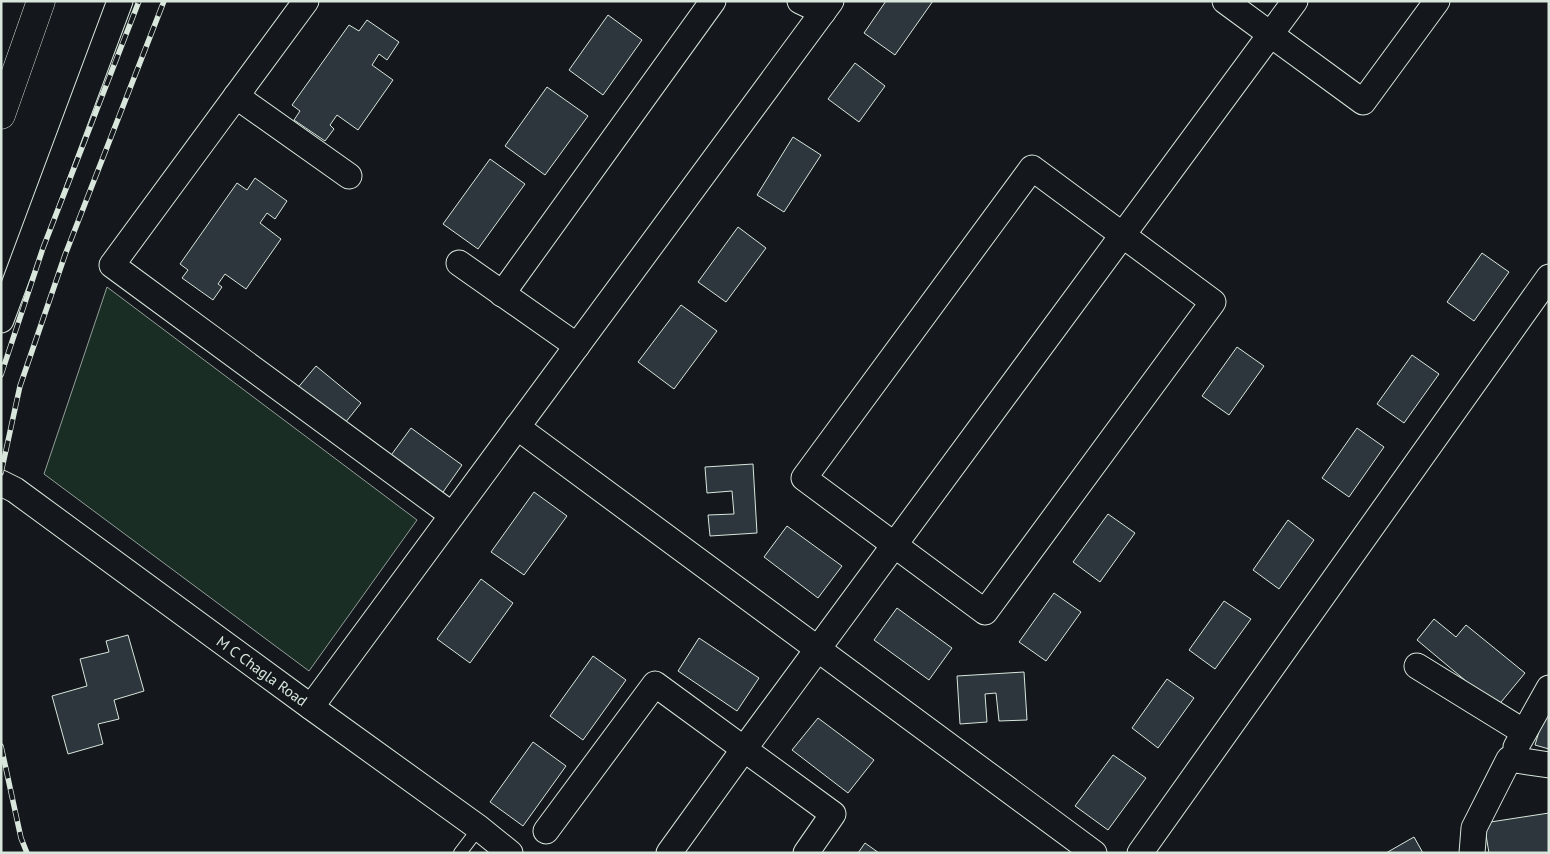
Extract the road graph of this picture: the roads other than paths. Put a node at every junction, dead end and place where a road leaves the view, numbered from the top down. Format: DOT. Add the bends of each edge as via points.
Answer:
graph roads {
  1 [pos="41,1"];
  2 [pos="120,1"];
  3 [pos="306,1"];
  4 [pos="713,1"];
  5 [pos="800,1"];
  6 [pos="1225,1"];
  7 [pos="1295,1"];
  8 [pos="1437,1"];
  9 [pos="827,7"];
  10 [pos="1270,35"];
  11 [pos="236,96"];
  12 [pos="1,115"];
  13 [pos="349,176"];
  14 [pos="1123,235"];
  15 [pos="459,263"];
  16 [pos="1549,277"];
  17 [pos="502,294"];
  18 [pos="1,320"];
  19 [pos="576,346"];
  20 [pos="517,427"];
  21 [pos="8,486"];
  22 [pos="452,515"];
  23 [pos="894,544"];
  24 [pos="818,648"];
  25 [pos="1417,666"];
  26 [pos="1549,688"];
  27 [pos="311,707"];
  28 [pos="1524,732"];
  29 [pos="744,749"];
  30 [pos="1509,759"];
  31 [pos="1549,765"];
  32 [pos="479,828"];
  33 [pos="546,831"];
  34 [pos="460,853"];
  35 [pos="510,853"];
  36 [pos="669,853"];
  37 [pos="806,853"];
  38 [pos="1094,853"];
  39 [pos="1140,853"];
  40 [pos="1472,853"];
  1 -- 12 [label="highway"];
  2 -- 18 [label="street"];
  3 -- 11 [label="street"];
  4 -- 17 [label="street"];
  5 -- 9 [label="street"];
  6 -- 10 [label="street"];
  7 -- 10 [label="street"];
  8 -- 10 [label="street" via="1362,102"];
  9 -- 19 [label="street"];
  10 -- 14 [label="street"];
  11 -- 13 [label="street"];
  11 -- 22 [label="street" via="112,265"];
  14 -- 23 [label="street"];
  14 -- 23 [label="street" via="1032,168 804,478"];
  14 -- 23 [label="street" via="1214,302 985,612"];
  15 -- 17 [label="street"];
  16 -- 39 [label="street"];
  17 -- 19 [label="street"];
  19 -- 20 [label="street"];
  20 -- 22 [label="street"];
  20 -- 24 [label="street"];
  21 -- 27 [label="street, M C Chagla Road"];
  22 -- 27 [label="street"];
  23 -- 24 [label="street"];
  24 -- 29 [label="street"];
  24 -- 38 [label="street"];
  25 -- 28 [label="street"];
  26 -- 28 [label="street"];
  27 -- 32 [label="street, M C Chagla Road"];
  28 -- 30 [label="street"];
  29 -- 33 [label="street" via="655,684"];
  29 -- 36 [label="street"];
  29 -- 37 [label="street" via="832,814"];
  30 -- 31 [label="street"];
  30 -- 40 [label="street" via="1474,828"];
  32 -- 34 [label="lane"];
  32 -- 35 [label="street, M C Chagla Road"];
}
